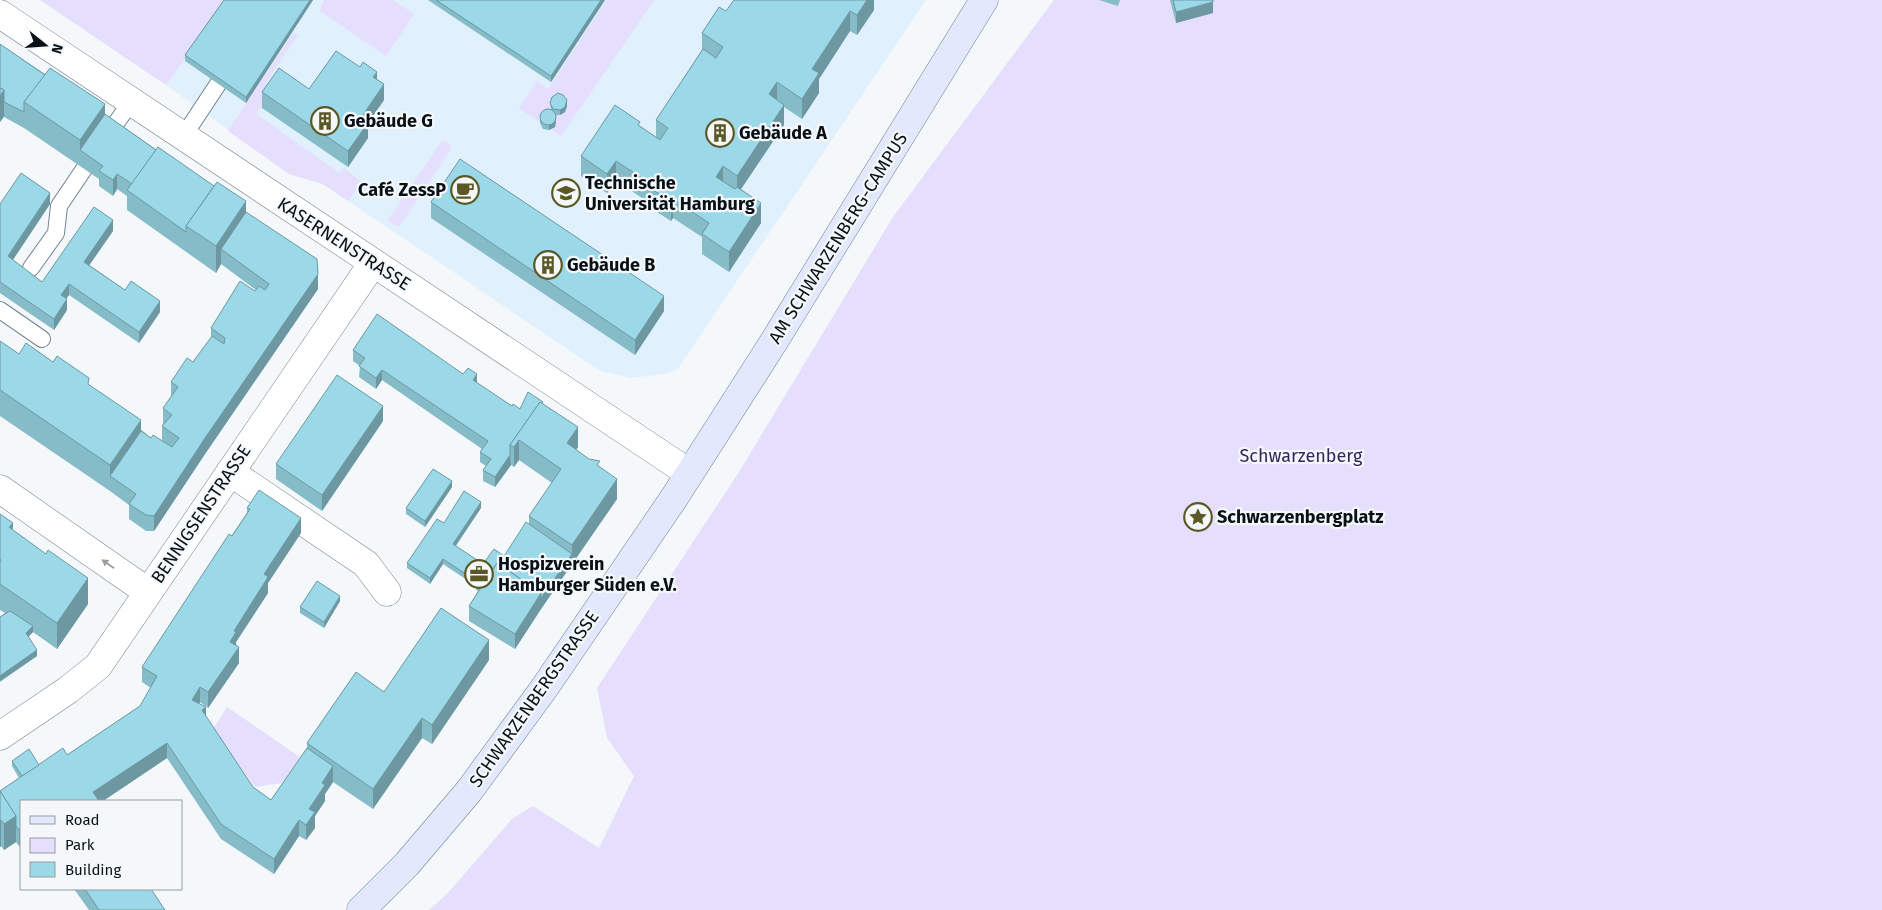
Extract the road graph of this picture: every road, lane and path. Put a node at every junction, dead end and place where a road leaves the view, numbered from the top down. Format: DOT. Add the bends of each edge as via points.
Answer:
graph roads {
  1 [pos="984,0"];
  2 [pos="0,14"];
  3 [pos="218,84"];
  4 [pos="131,102"];
  5 [pos="109,133"];
  6 [pos="184,137"];
  7 [pos="84,169"];
  8 [pos="373,263"];
  9 [pos="32,268"];
  10 [pos="0,310"];
  11 [pos="42,339"];
  12 [pos="230,472"];
  13 [pos="688,473"];
  14 [pos="0,490"];
  15 [pos="148,592"];
  16 [pos="387,592"];
  17 [pos="0,736"];
  18 [pos="361,910"];
  1 -- 13 [label="street, AM SCHWARZENBERG-CAMPUS" via="862,200"];
  2 -- 4 [label="street, KASERNENSTRASSE"];
  3 -- 6 [label="lane"];
  4 -- 5 [label="lane"];
  4 -- 6 [label="street, KASERNENSTRASSE"];
  6 -- 8 [label="street, KASERNENSTRASSE"];
  7 -- 9 [label="lane" via="59,206 56,232"];
  8 -- 12 [label="street, BENNIGSENSTRASSE"];
  8 -- 13 [label="street, KASERNENSTRASSE"];
  10 -- 11 [label="lane"];
  12 -- 15 [label="street, BENNIGSENSTRASSE"];
  12 -- 16 [label="street" via="366,564"];
  13 -- 18 [label="street, SCHWARZENBERGSTRASSE" via="545,687 469,791 407,864"];
  15 -- 14 [label="street, one-way"];
  15 -- 17 [label="street, BENNIGSENSTRASSE" via="98,666"];
}
